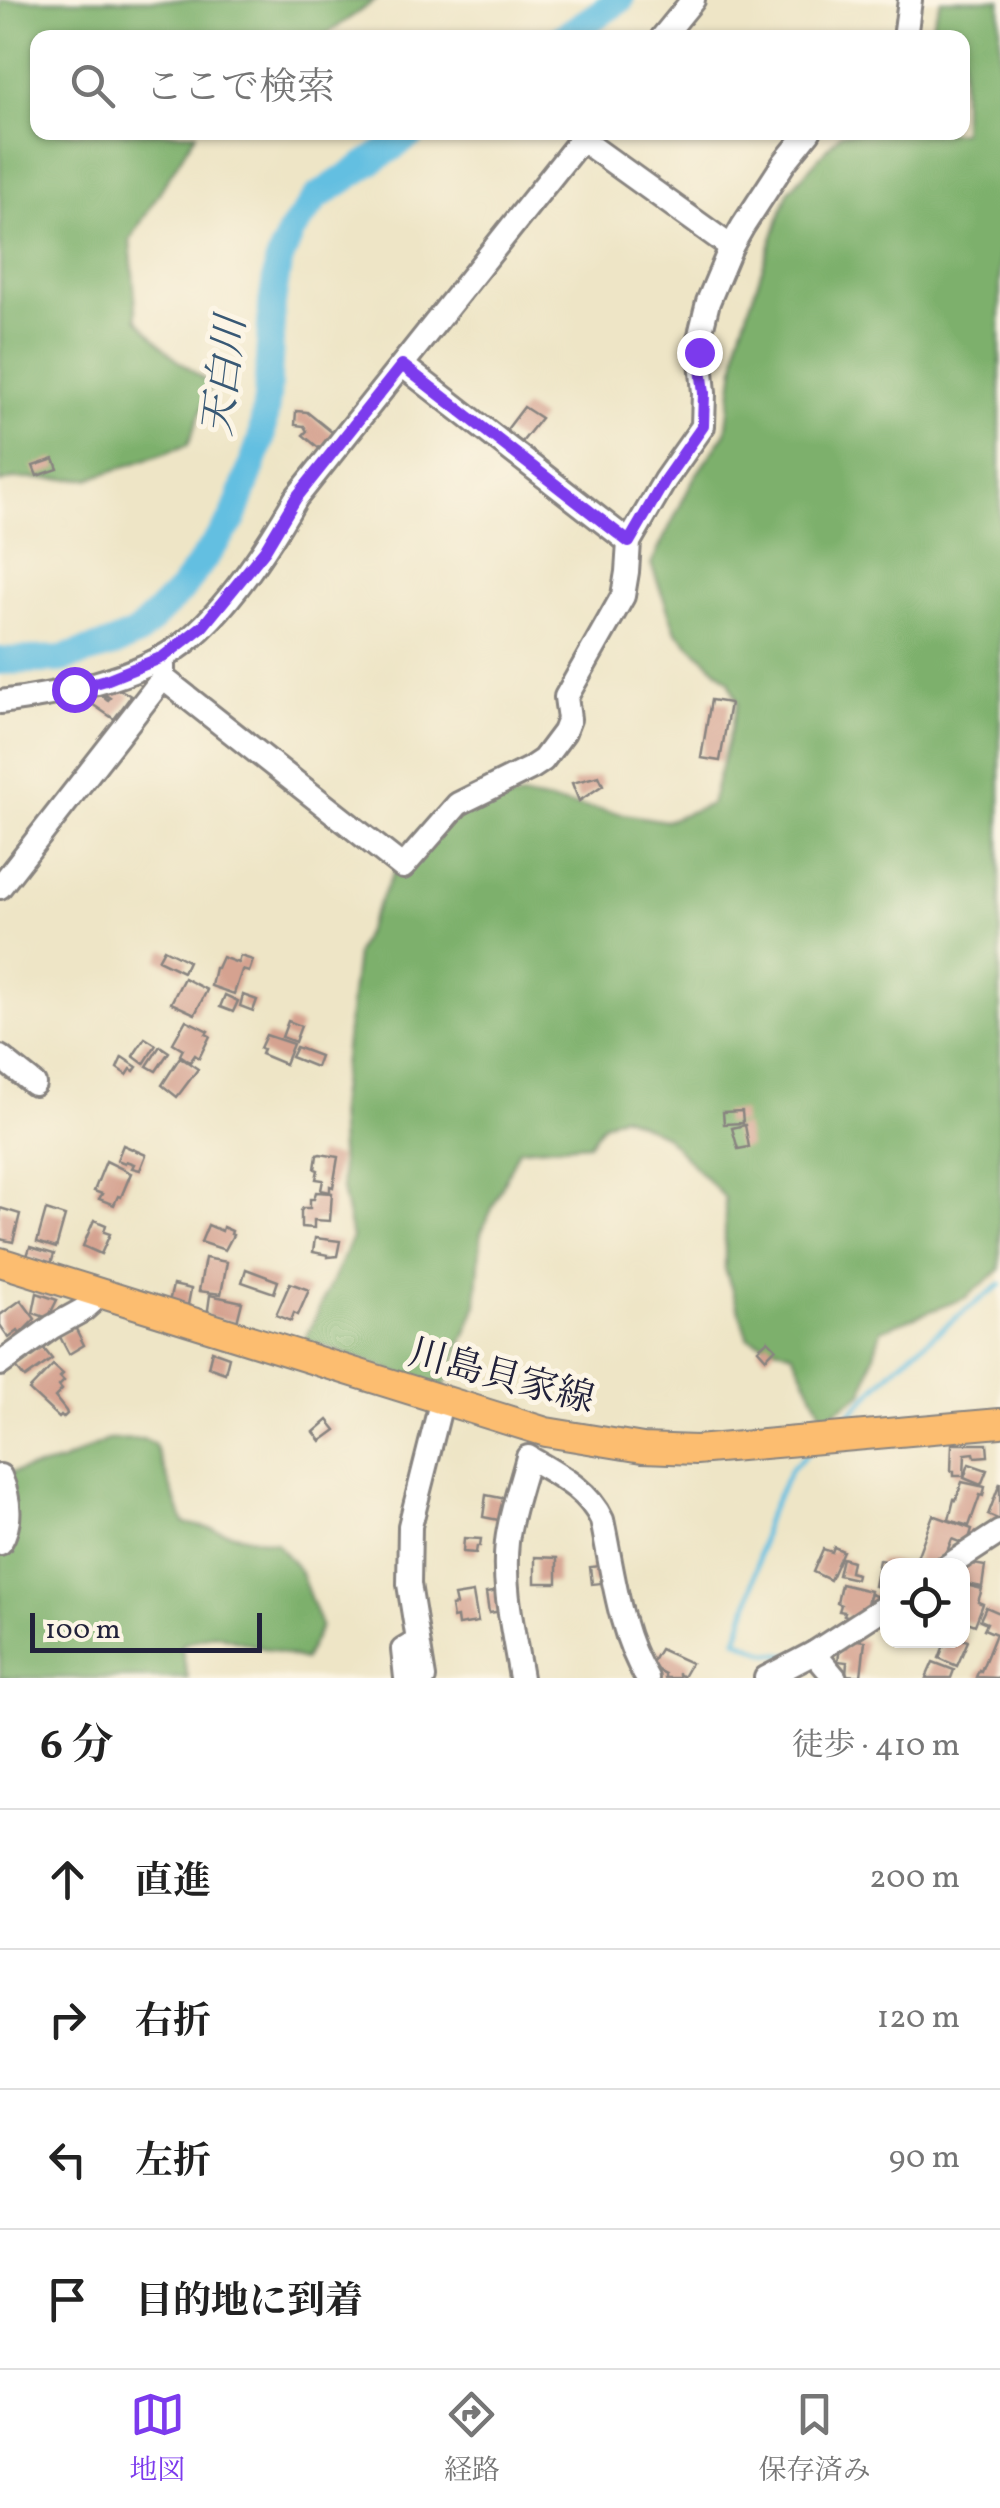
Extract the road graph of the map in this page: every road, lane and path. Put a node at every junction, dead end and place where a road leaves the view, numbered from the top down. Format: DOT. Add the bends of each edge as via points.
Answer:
graph roads {
  1 [pos="693,0"];
  2 [pos="910,0"];
  3 [pos="669,30"];
  4 [pos="906,30"];
  5 [pos="581,140"];
  6 [pos="589,140"];
  7 [pos="803,140"];
  8 [pos="731,248"];
  9 [pos="402,365"];
  10 [pos="629,542"];
  11 [pos="163,668"];
  12 [pos="0,702"];
  13 [pos="0,887"];
  14 [pos="0,1057"];
  15 [pos="34,1084"];
  16 [pos="0,1262"];
  17 [pos="101,1294"];
  18 [pos="0,1364"];
  19 [pos="442,1399"];
  20 [pos="1000,1422"];
  21 [pos="0,1476"];
  22 [pos="1000,1532"];
  23 [pos="0,1543"];
  24 [pos="960,1558"];
  25 [pos="880,1610"];
  26 [pos="418,1640"];
  27 [pos="805,1658"];
  28 [pos="406,1678"];
  29 [pos="424,1678"];
  30 [pos="521,1678"];
  31 [pos="647,1678"];
  32 [pos="766,1678"];
  33 [pos="835,1678"];
  1 -- 3 [label="street"];
  2 -- 4 [label="street"];
  5 -- 9 [label="street"];
  6 -- 8 [label="street"];
  7 -- 8 [label="street"];
  8 -- 10 [label="street" via="699,332 703,426"];
  9 -- 10 [label="street"];
  9 -- 11 [label="street" via="296,498 265,550"];
  10 -- 11 [label="street" via="623,596 566,698 564,732 532,768 458,804 404,867"];
  11 -- 12 [label="street"];
  11 -- 13 [label="street"];
  14 -- 15 [label="street"];
  16 -- 17 [label="main road, 川島貝家線"];
  17 -- 18 [label="street"];
  17 -- 19 [label="main road, 川島貝家線"];
  19 -- 20 [label="main road, 川島貝家線" via="546,1432 644,1448 807,1442"];
  19 -- 26 [label="street" via="410,1526 409,1584"];
  21 -- 23 [label="street" via="9,1514"];
  22 -- 24 [label="street"];
  25 -- 27 [label="street"];
  26 -- 28 [label="street" via="403,1650"];
  26 -- 29 [label="street"];
  27 -- 32 [label="street"];
  27 -- 33 [label="street"];
  30 -- 31 [label="street" via="506,1559 528,1457 596,1507 624,1624"];
}
